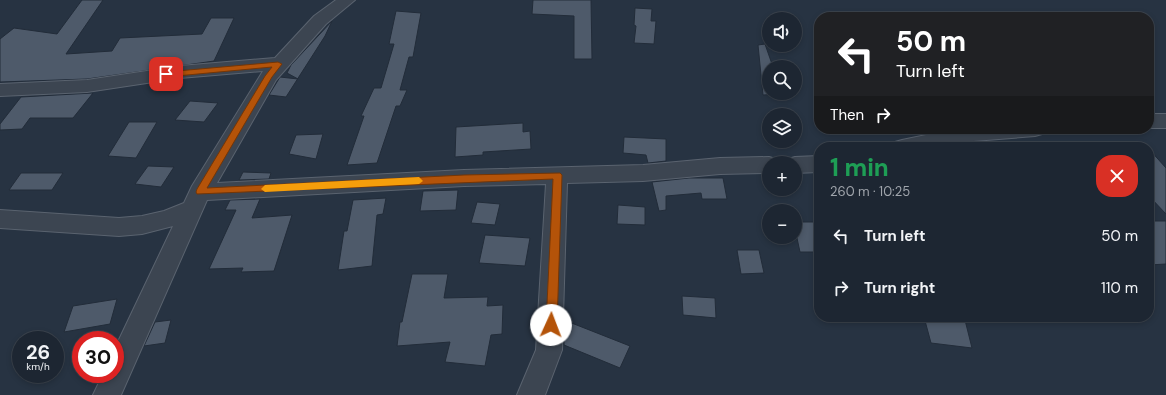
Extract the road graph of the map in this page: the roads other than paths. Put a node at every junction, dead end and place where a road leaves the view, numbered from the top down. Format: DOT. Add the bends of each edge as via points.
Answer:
graph roads {
  1 [pos="347,0"];
  2 [pos="278,64"];
  3 [pos="0,90"];
  4 [pos="1154,121"];
  5 [pos="1166,121"];
  6 [pos="973,134"];
  7 [pos="927,142"];
  8 [pos="814,164"];
  9 [pos="762,165"];
  10 [pos="802,165"];
  11 [pos="557,175"];
  12 [pos="196,201"];
  13 [pos="0,219"];
  14 [pos="107,395"];
  15 [pos="531,395"];
  1 -- 2 [label="street" via="320,20"];
  2 -- 3 [label="street" via="180,72 87,86"];
  2 -- 12 [label="street"];
  4 -- 5 [label="street"];
  6 -- 7 [label="street"];
  8 -- 10 [label="street"];
  9 -- 11 [label="street" via="643,173"];
  11 -- 12 [label="street" via="464,178"];
  11 -- 15 [label="street" via="549,350"];
  12 -- 13 [label="street" via="167,219 142,225 119,227"];
  12 -- 14 [label="street"];
}
